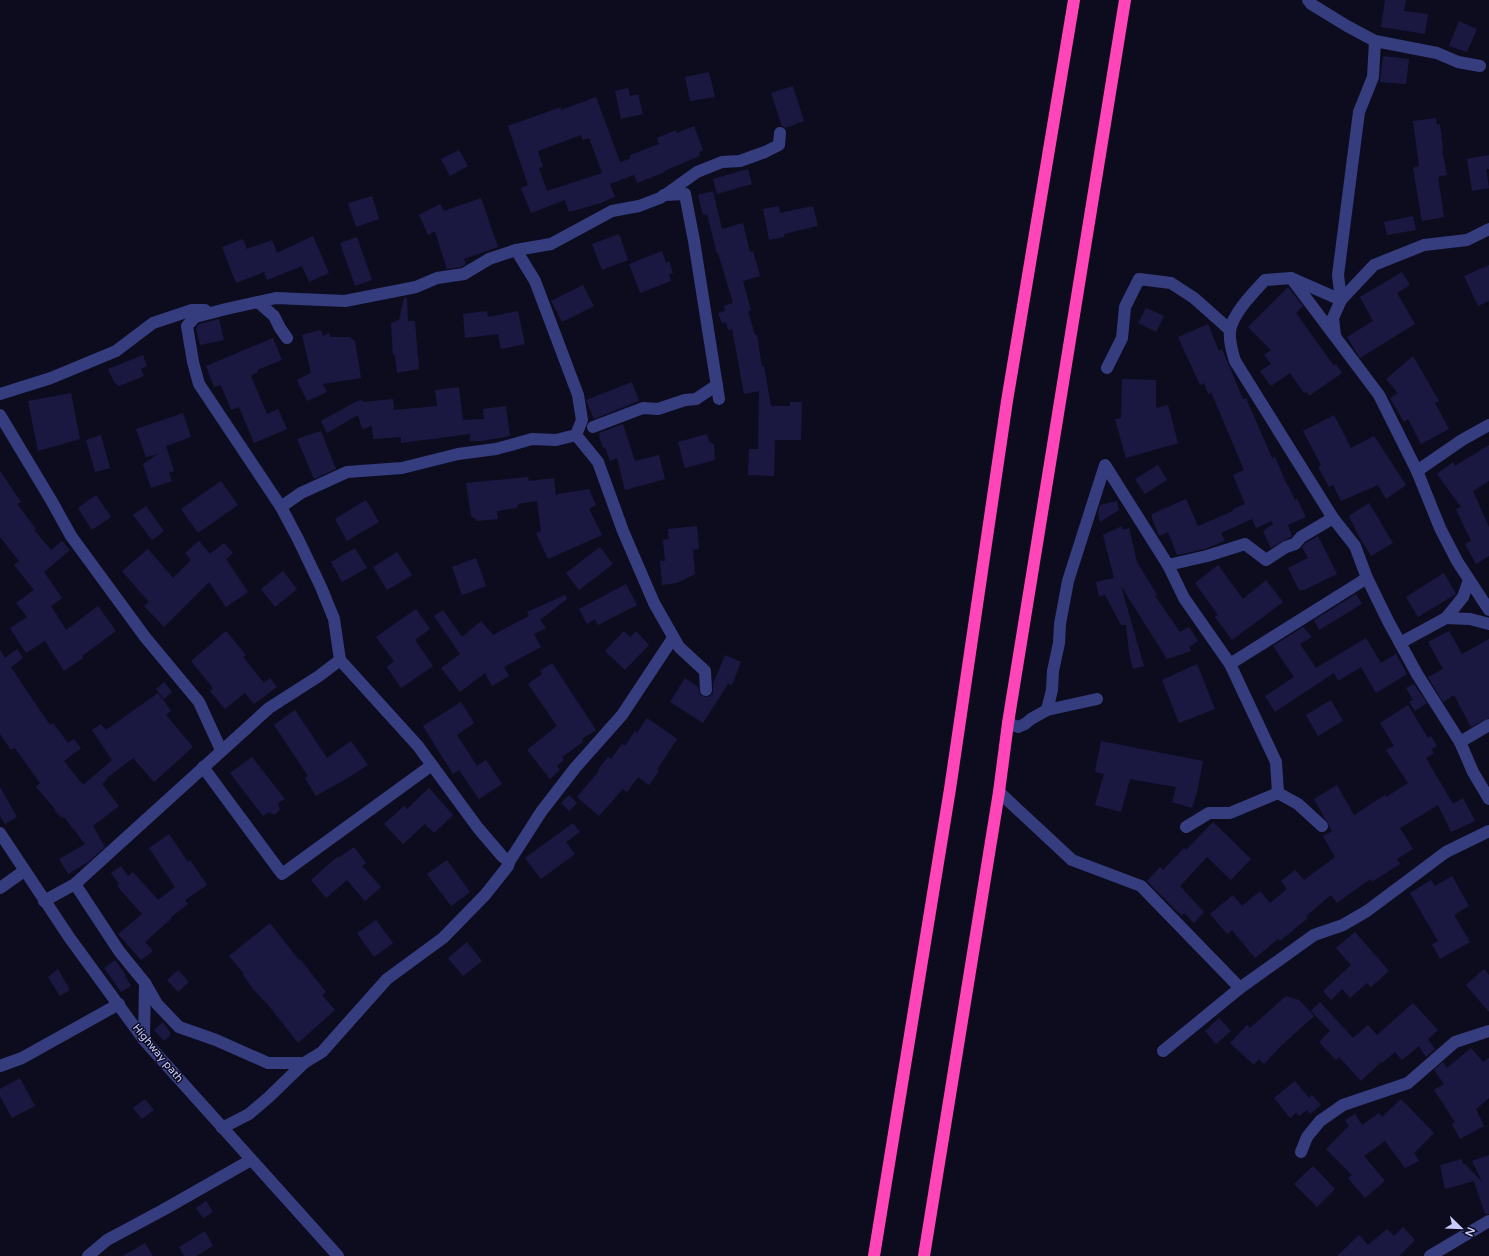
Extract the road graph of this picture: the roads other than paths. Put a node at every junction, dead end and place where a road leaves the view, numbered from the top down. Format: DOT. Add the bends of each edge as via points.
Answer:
graph roads {
  1 [pos="1074,0"];
  2 [pos="1125,0"];
  3 [pos="1313,1"];
  4 [pos="1375,41"];
  5 [pos="1480,66"];
  6 [pos="780,133"];
  7 [pos="664,196"];
  8 [pos="1489,229"];
  9 [pos="516,250"];
  10 [pos="1291,278"];
  11 [pos="1341,300"];
  12 [pos="258,302"];
  13 [pos="226,309"];
  14 [pos="1230,330"];
  15 [pos="1335,337"];
  16 [pos="287,338"];
  17 [pos="1107,368"];
  18 [pos="716,385"];
  19 [pos="0,394"];
  20 [pos="719,399"];
  21 [pos="0,415"];
  22 [pos="1489,425"];
  23 [pos="593,427"];
  24 [pos="576,435"];
  25 [pos="1417,471"];
  26 [pos="281,507"];
  27 [pos="1333,518"];
  28 [pos="1168,565"];
  29 [pos="1367,578"];
  30 [pos="1469,580"];
  31 [pos="1489,610"];
  32 [pos="1446,618"];
  33 [pos="1489,624"];
  34 [pos="674,638"];
  35 [pos="1400,643"];
  36 [pos="340,660"];
  37 [pos="1230,664"];
  38 [pos="706,690"];
  39 [pos="1097,699"];
  40 [pos="1047,710"];
  41 [pos="1008,723"];
  42 [pos="1489,726"];
  43 [pos="1460,742"];
  44 [pos="221,750"];
  45 [pos="432,765"];
  46 [pos="203,767"];
  47 [pos="999,792"];
  48 [pos="1278,793"];
  49 [pos="1489,799"];
  50 [pos="1322,826"];
  51 [pos="1186,827"];
  52 [pos="1489,831"];
  53 [pos="0,833"];
  54 [pos="509,862"];
  55 [pos="24,871"];
  56 [pos="75,884"];
  57 [pos="0,888"];
  58 [pos="44,901"];
  59 [pos="145,983"];
  60 [pos="1240,988"];
  61 [pos="119,1004"];
  62 [pos="1489,1031"];
  63 [pos="144,1040"];
  64 [pos="1163,1051"];
  65 [pos="304,1063"];
  66 [pos="0,1066"];
  67 [pos="222,1128"];
  68 [pos="1301,1152"];
  69 [pos="251,1160"];
  70 [pos="1489,1221"];
  71 [pos="88,1256"];
  72 [pos="338,1256"];
  73 [pos="874,1256"];
  74 [pos="924,1256"];
  75 [pos="1430,1256"];
  1 -- 73 [label="highway" via="1007,401 950,789"];
  2 -- 41 [label="highway"];
  3 -- 4 [label="street" via="1346,26"];
  4 -- 5 [label="street" via="1436,53 1458,62"];
  4 -- 11 [label="street" via="1373,78 1359,112 1345,214 1338,275"];
  6 -- 7 [label="street" via="779,145 740,161 722,162 706,168"];
  7 -- 9 [label="street" via="639,206 612,211 551,244"];
  7 -- 18 [label="street" via="685,194"];
  8 -- 11 [label="street" via="1466,240 1424,245 1374,265"];
  9 -- 12 [label="street" via="489,259 464,274 436,278 416,287 388,293 345,301 276,298"];
  9 -- 24 [label="street" via="535,281 578,395 582,420"];
  10 -- 11 [label="street"];
  10 -- 14 [label="street" via="1265,280 1239,311"];
  10 -- 15 [label="street"];
  11 -- 15 [label="street" via="1333,318"];
  12 -- 13 [label="street"];
  12 -- 16 [label="street" via="274,316"];
  13 -- 19 [label="street" via="192,310 153,323 116,351 51,378"];
  13 -- 26 [label="street" via="195,317 187,326 199,384"];
  14 -- 17 [label="street" via="1194,298 1171,283 1139,279 1126,307 1122,338"];
  14 -- 27 [label="street" via="1230,346 1235,361"];
  15 -- 25 [label="street" via="1379,394"];
  18 -- 20 [label="street"];
  18 -- 23 [label="street" via="696,399 658,408 643,408"];
  21 -- 44 [label="street" via="71,536 145,637 199,702"];
  22 -- 25 [label="street"];
  24 -- 26 [label="street" via="556,440 532,439 402,468 347,472 301,493"];
  24 -- 34 [label="street" via="598,462 623,531 654,603"];
  25 -- 30 [label="street" via="1440,528"];
  26 -- 36 [label="street" via="332,613"];
  27 -- 28 [label="street" via="1266,560 1245,544"];
  27 -- 29 [label="street" via="1355,546"];
  28 -- 37 [label="street" via="1184,598"];
  28 -- 40 [label="street" via="1105,465 1068,581"];
  29 -- 35 [label="street"];
  29 -- 37 [label="street"];
  30 -- 31 [label="street"];
  30 -- 32 [label="street" via="1463,597"];
  32 -- 33 [label="street" via="1470,619"];
  32 -- 35 [label="street"];
  34 -- 38 [label="street" via="679,647 705,671"];
  34 -- 54 [label="street" via="622,715 570,774 541,812"];
  35 -- 43 [label="street"];
  36 -- 44 [label="street" via="269,708"];
  36 -- 45 [label="street"];
  37 -- 48 [label="street" via="1276,762"];
  39 -- 40 [label="street"];
  40 -- 41 [label="street" via="1018,727"];
  41 -- 47 [label="highway"];
  42 -- 43 [label="street"];
  43 -- 49 [label="street" via="1473,772"];
  44 -- 46 [label="street"];
  45 -- 46 [label="street" via="282,874"];
  45 -- 54 [label="street" via="478,828"];
  46 -- 56 [label="street"];
  47 -- 60 [label="street" via="1072,860 1141,886"];
  47 -- 74 [label="highway"];
  48 -- 50 [label="street" via="1298,804"];
  48 -- 51 [label="street" via="1230,813 1210,813"];
  52 -- 60 [label="street" via="1446,852 1343,926 1314,935"];
  53 -- 55 [label="street, Highway path"];
  54 -- 65 [label="street" via="503,875 443,938 386,979 322,1052"];
  55 -- 57 [label="street"];
  55 -- 58 [label="street, Highway path"];
  56 -- 58 [label="street"];
  56 -- 59 [label="street" via="119,952"];
  58 -- 61 [label="street, Highway path"];
  59 -- 63 [label="street"];
  59 -- 65 [label="street" via="157,1004 179,1027 268,1063"];
  60 -- 64 [label="street"];
  61 -- 63 [label="street, Highway path"];
  61 -- 66 [label="street" via="22,1058"];
  62 -- 68 [label="street" via="1455,1042 1408,1083 1343,1105 1320,1121 1307,1137"];
  63 -- 67 [label="street, Highway path"];
  65 -- 67 [label="street" via="249,1114"];
  67 -- 69 [label="street, Highway path"];
  69 -- 71 [label="street" via="107,1240"];
  69 -- 72 [label="street, Highway path"];
  70 -- 75 [label="street"];
}
